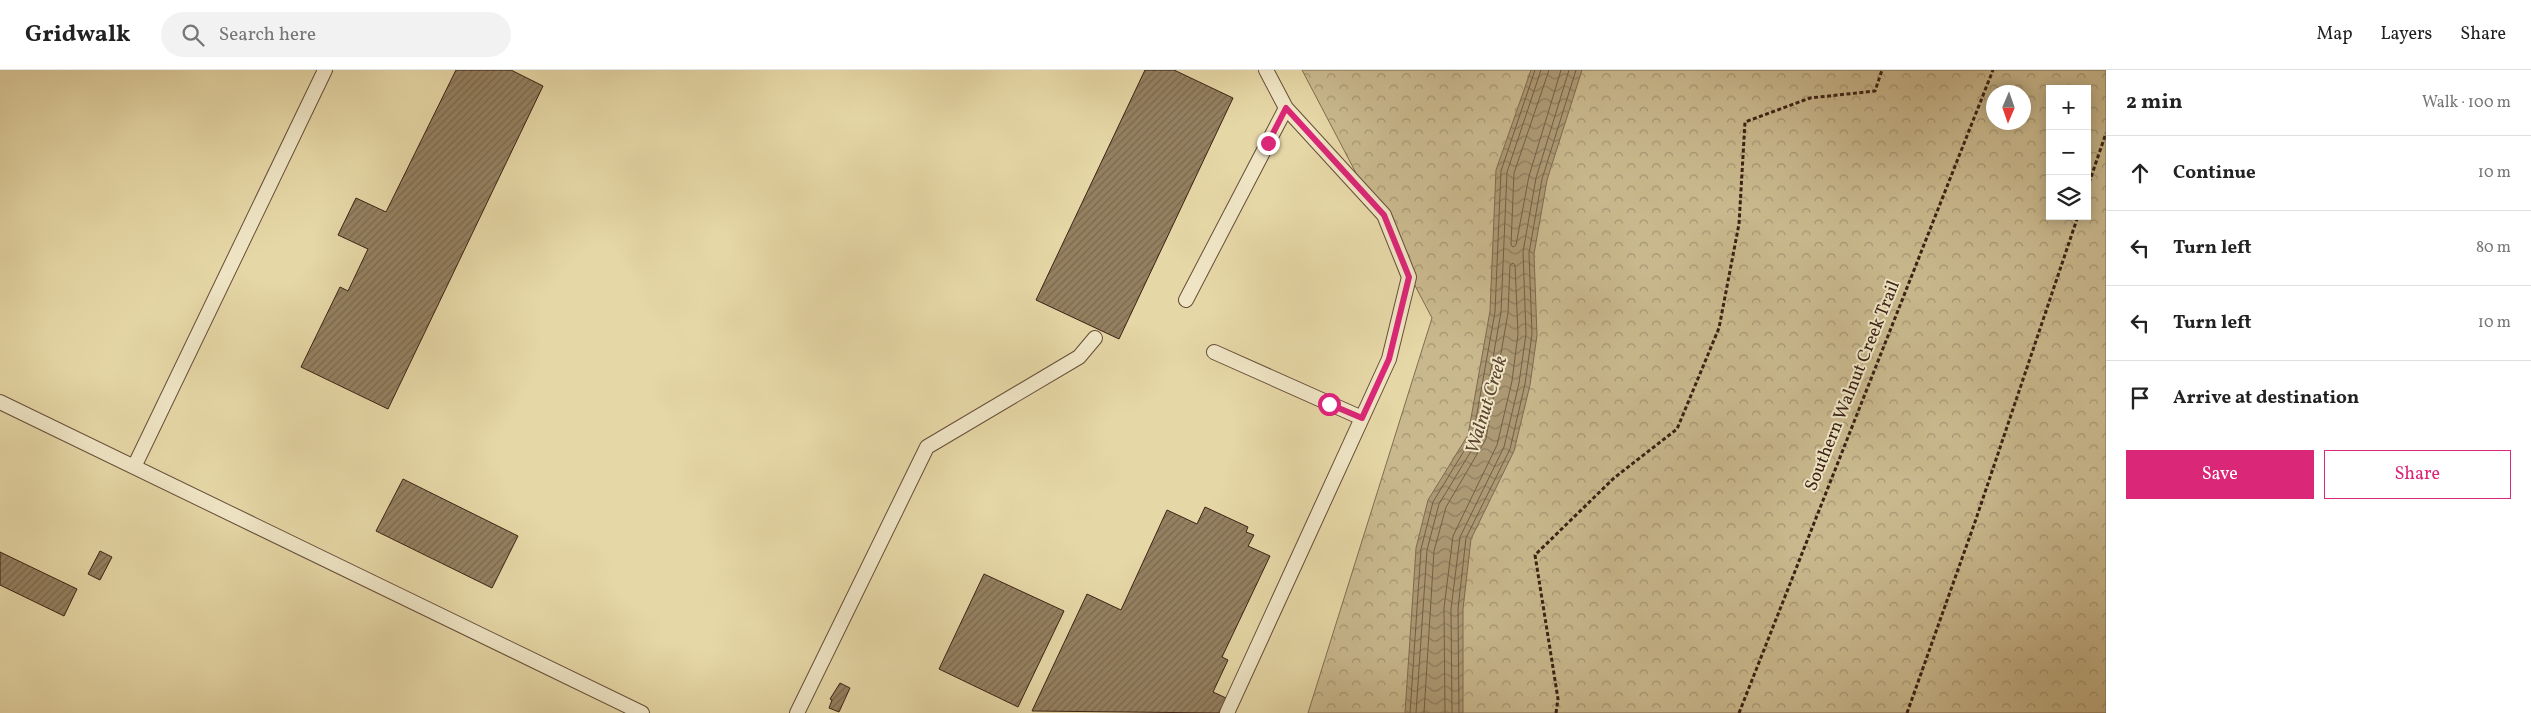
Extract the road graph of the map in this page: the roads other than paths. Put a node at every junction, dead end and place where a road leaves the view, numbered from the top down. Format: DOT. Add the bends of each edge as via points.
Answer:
graph roads {
  1 [pos="325,70"];
  2 [pos="1266,70"];
  3 [pos="1286,108"];
  4 [pos="1186,300"];
  5 [pos="1095,338"];
  6 [pos="1214,352"];
  7 [pos="0,402"];
  8 [pos="1362,418"];
  9 [pos="134,467"];
  10 [pos="642,713"];
  11 [pos="796,713"];
  12 [pos="1227,713"];
  1 -- 9 [label="lane"];
  2 -- 3 [label="lane"];
  3 -- 4 [label="lane"];
  3 -- 8 [label="lane" via="1384,215 1409,277 1389,359"];
  5 -- 11 [label="lane" via="1078,357 927,447"];
  6 -- 8 [label="lane"];
  7 -- 9 [label="lane"];
  8 -- 12 [label="lane"];
  9 -- 10 [label="lane"];
}
